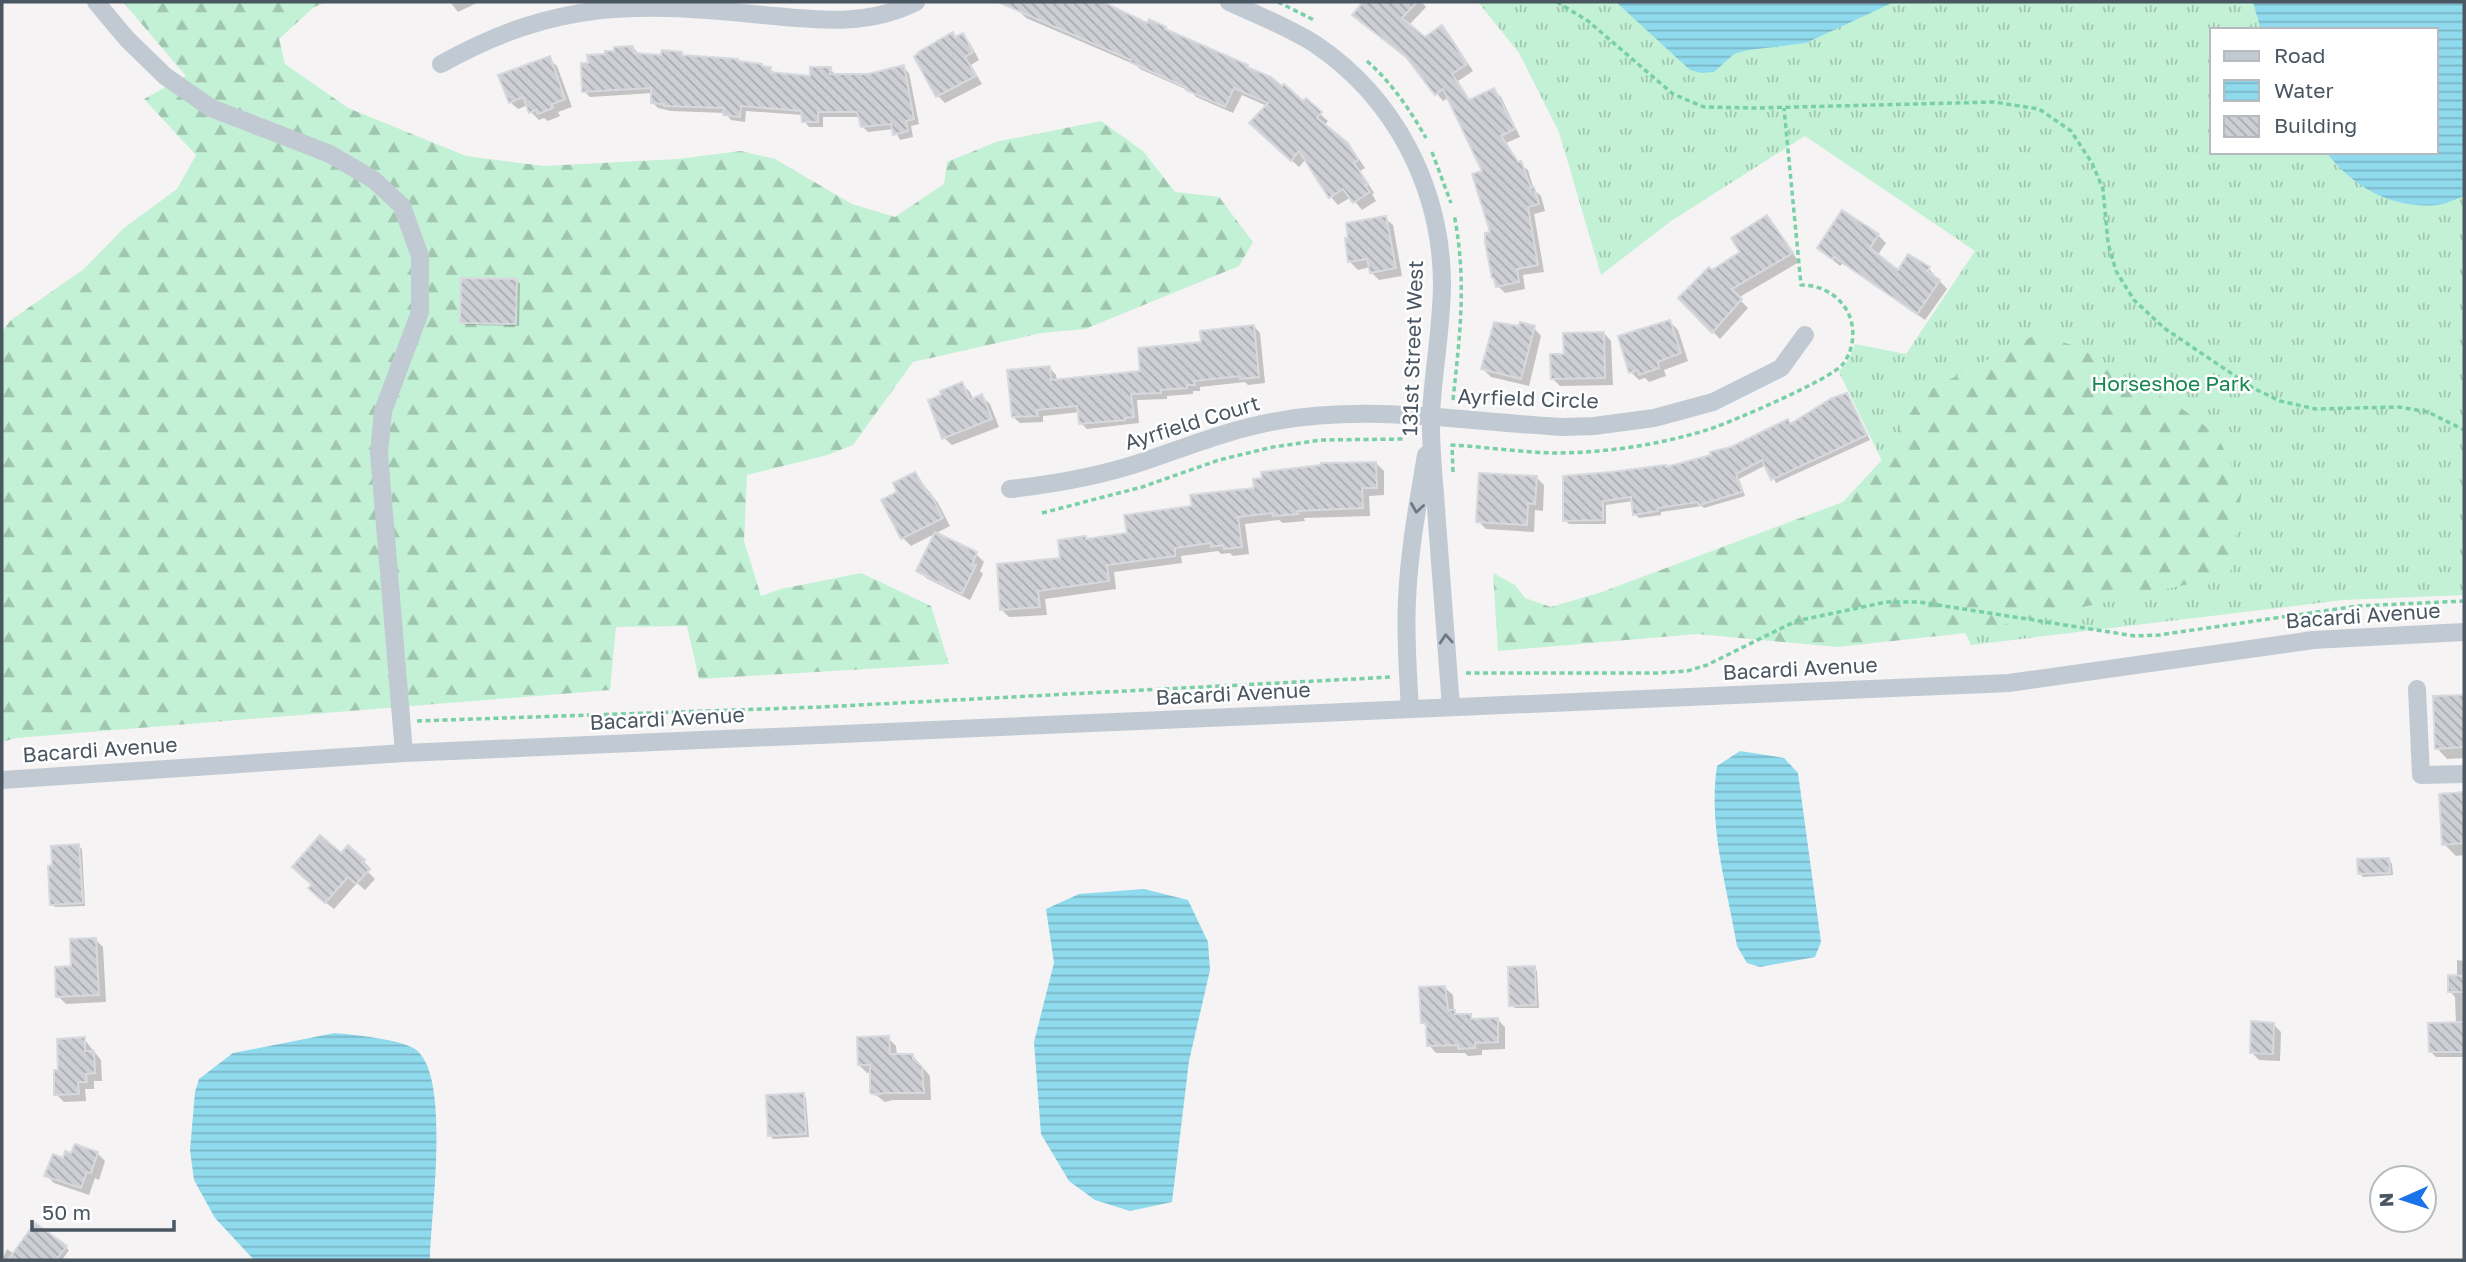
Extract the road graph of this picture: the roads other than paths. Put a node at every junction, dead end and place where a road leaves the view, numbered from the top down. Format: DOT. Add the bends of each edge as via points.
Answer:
graph roads {
  1 [pos="96,2"];
  2 [pos="916,2"];
  3 [pos="1229,2"];
  4 [pos="441,64"];
  5 [pos="1805,335"];
  6 [pos="1431,417"];
  7 [pos="1010,489"];
  8 [pos="2464,632"];
  9 [pos="2417,689"];
  10 [pos="1451,707"];
  11 [pos="1410,709"];
  12 [pos="404,753"];
  13 [pos="2464,774"];
  14 [pos="2,780"];
  1 -- 12 [label="street" via="165,75 211,108 330,154 374,180 402,206 419,256 420,312 383,411 379,453"];
  2 -- 4 [label="street" via="873,17 837,21 646,4 583,6 508,26"];
  3 -- 6 [label="street, 131st Street West" via="1295,32 1334,58 1369,91 1398,129 1420,171 1441,263"];
  5 -- 6 [label="street, Ayrfield Circle" via="1781,368 1713,402 1654,418 1563,427"];
  6 -- 7 [label="street, Ayrfield Court" via="1343,414 1276,421 1112,471"];
  10 -- 6 [label="street, 131st Street West, one-way"];
  6 -- 11 [label="street, one-way" via="1410,560 1406,628"];
  8 -- 10 [label="street, Bacardi Avenue" via="2313,640 2009,683"];
  9 -- 13 [label="street" via="2421,775"];
  10 -- 11 [label="street, Bacardi Avenue"];
  11 -- 12 [label="street, Bacardi Avenue"];
  12 -- 14 [label="street, Bacardi Avenue"];
}
